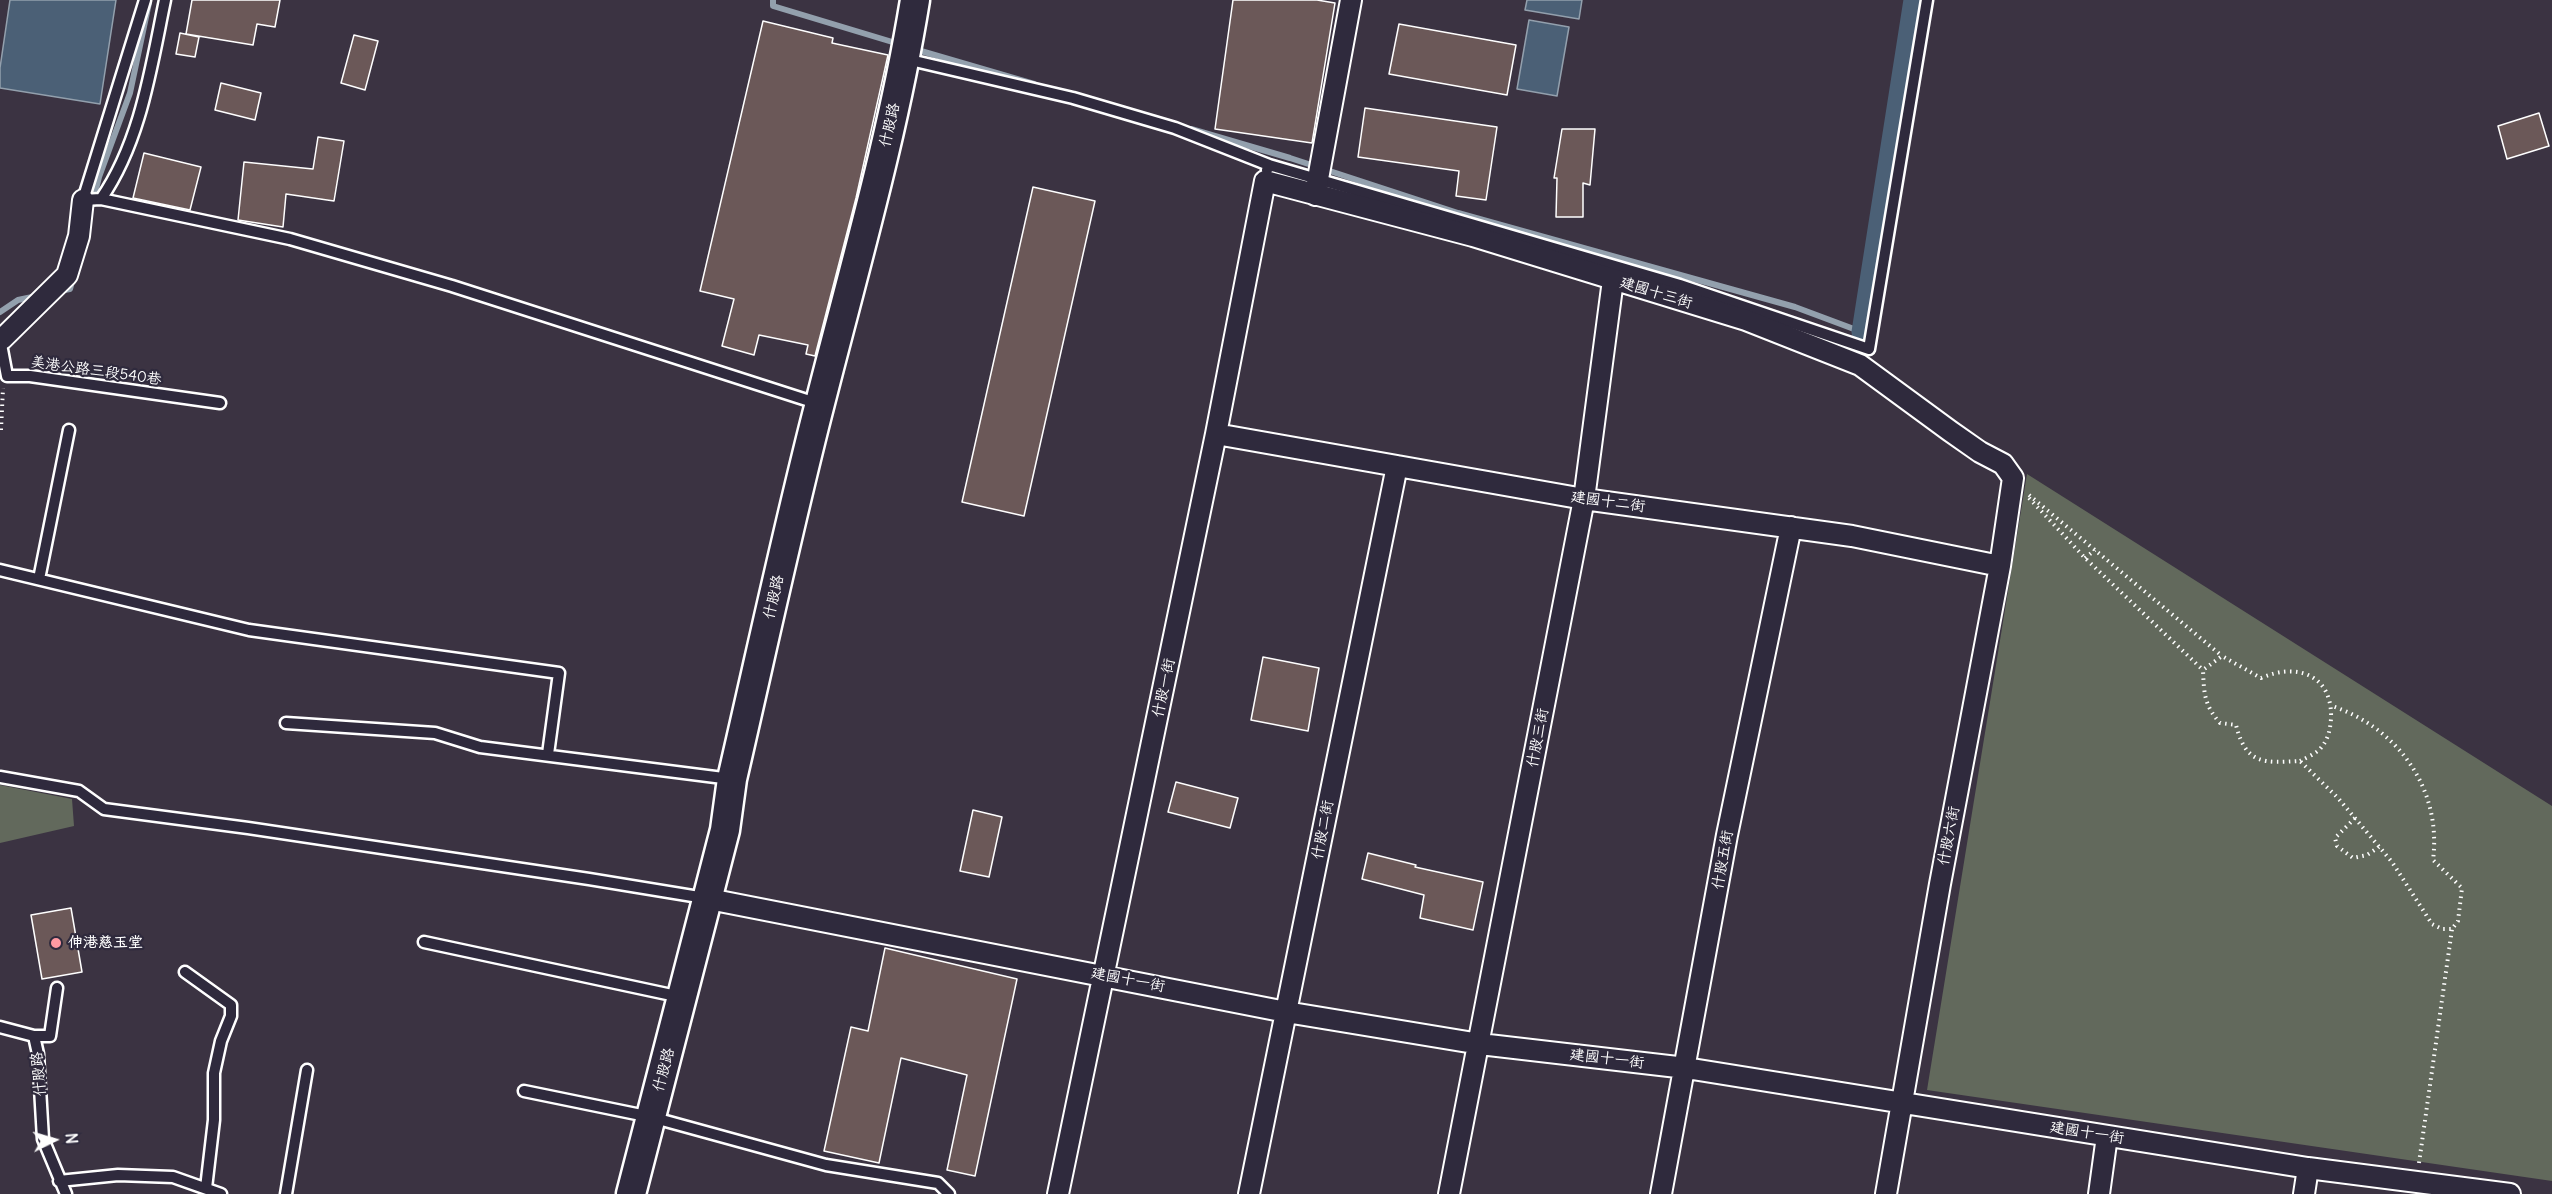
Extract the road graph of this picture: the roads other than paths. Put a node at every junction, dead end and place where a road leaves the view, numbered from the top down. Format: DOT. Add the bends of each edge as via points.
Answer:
graph roads {
  1 [pos="145,0"];
  2 [pos="165,0"];
  3 [pos="915,0"];
  4 [pos="1351,0"];
  5 [pos="1927,0"];
  6 [pos="906,59"];
  7 [pos="1267,173"];
  8 [pos="1316,186"];
  9 [pos="92,199"];
  10 [pos="1613,280"];
  11 [pos="1,339"];
  12 [pos="220,403"];
  13 [pos="819,404"];
  14 [pos="69,430"];
  15 [pos="1216,434"];
  16 [pos="1397,466"];
  17 [pos="2012,480"];
  18 [pos="1584,499"];
  19 [pos="1791,527"];
  20 [pos="2000,566"];
  21 [pos="0,570"];
  22 [pos="39,579"];
  23 [pos="286,723"];
  24 [pos="548,754"];
  25 [pos="0,777"];
  26 [pos="732,779"];
  27 [pos="709,899"];
  28 [pos="424,942"];
  29 [pos="185,972"];
  30 [pos="1105,975"];
  31 [pos="57,988"];
  32 [pos="683,997"];
  33 [pos="1286,1012"];
  34 [pos="0,1027"];
  35 [pos="34,1036"];
  36 [pos="1479,1044"];
  37 [pos="1686,1068"];
  38 [pos="307,1070"];
  39 [pos="524,1091"];
  40 [pos="1902,1104"];
  41 [pos="651,1117"];
  42 [pos="2107,1136"];
  43 [pos="2308,1168"];
  44 [pos="59,1180"];
  45 [pos="206,1188"];
  46 [pos="66,1194"];
  47 [pos="221,1194"];
  48 [pos="286,1194"];
  49 [pos="631,1194"];
  50 [pos="949,1194"];
  51 [pos="1058,1194"];
  52 [pos="1249,1194"];
  53 [pos="1449,1194"];
  54 [pos="1661,1194"];
  55 [pos="1886,1194"];
  56 [pos="2099,1194"];
  57 [pos="2304,1194"];
  58 [pos="2510,1194"];
  1 -- 9 [label="lane"];
  2 -- 9 [label="lane" via="147,92 117,176"];
  3 -- 6 [label="street, 什股路"];
  4 -- 8 [label="street"];
  5 -- 8 [label="lane" via="1869,349 1680,285"];
  6 -- 7 [label="lane" via="1073,98 1175,128"];
  6 -- 13 [label="street, 什股路"];
  7 -- 8 [label="street, 建國十三街"];
  7 -- 15 [label="street, 什股一街"];
  8 -- 10 [label="street, 建國十三街"];
  9 -- 11 [label="street" via="67,275"];
  9 -- 13 [label="lane" via="290,239 452,286"];
  10 -- 17 [label="street, 建國十三街" via="1746,320 1860,365 1950,432 2003,464"];
  10 -- 18 [label="street, 什股三街"];
  11 -- 12 [label="lane, 美港公路三段540巷" via="7,376"];
  13 -- 26 [label="street, 什股路"];
  14 -- 22 [label="lane"];
  15 -- 16 [label="street, 建國十二街"];
  15 -- 30 [label="street, 什股一街"];
  16 -- 18 [label="street, 建國十二街"];
  16 -- 33 [label="street, 什股二街"];
  17 -- 20 [label="street, 什股六街"];
  18 -- 19 [label="street, 建國十二街"];
  18 -- 36 [label="street, 什股三街"];
  19 -- 20 [label="street, 建國十二街"];
  19 -- 37 [label="street, 什股五街" via="1727,835"];
  20 -- 40 [label="street, 什股六街"];
  21 -- 22 [label="lane"];
  22 -- 24 [label="lane" via="249,630 559,673"];
  23 -- 24 [label="lane" via="435,734 480,747"];
  24 -- 26 [label="lane"];
  25 -- 27 [label="lane" via="79,791 104,809"];
  26 -- 27 [label="street, 什股路"];
  27 -- 30 [label="street, 建國十一街"];
  27 -- 32 [label="street, 什股路"];
  28 -- 32 [label="lane"];
  29 -- 45 [label="lane" via="231,1005 214,1072 214,1120"];
  30 -- 33 [label="street, 建國十一街"];
  30 -- 51 [label="street, 什股一街"];
  31 -- 35 [label="lane" via="50,1036"];
  32 -- 41 [label="street, 什股路"];
  33 -- 36 [label="street, 建國十一街"];
  33 -- 52 [label="street, 什股二街"];
  34 -- 35 [label="lane, 什股路"];
  35 -- 44 [label="lane, 什股路" via="43,1139"];
  36 -- 37 [label="street, 建國十一街"];
  36 -- 53 [label="street, 什股三街"];
  37 -- 40 [label="street, 建國十一街"];
  37 -- 54 [label="street, 什股五街"];
  38 -- 48 [label="lane"];
  39 -- 41 [label="lane"];
  40 -- 42 [label="street, 建國十一街"];
  40 -- 55 [label="street, 什股六街"];
  41 -- 49 [label="street, 什股路"];
  41 -- 50 [label="lane" via="826,1165 938,1183"];
  42 -- 43 [label="street, 建國十一街"];
  42 -- 56 [label="street"];
  43 -- 57 [label="street"];
  43 -- 58 [label="street, 建國十一街"];
  44 -- 45 [label="lane" via="118,1175 173,1177"];
  44 -- 46 [label="lane, 什股路"];
  45 -- 47 [label="lane"];
}
